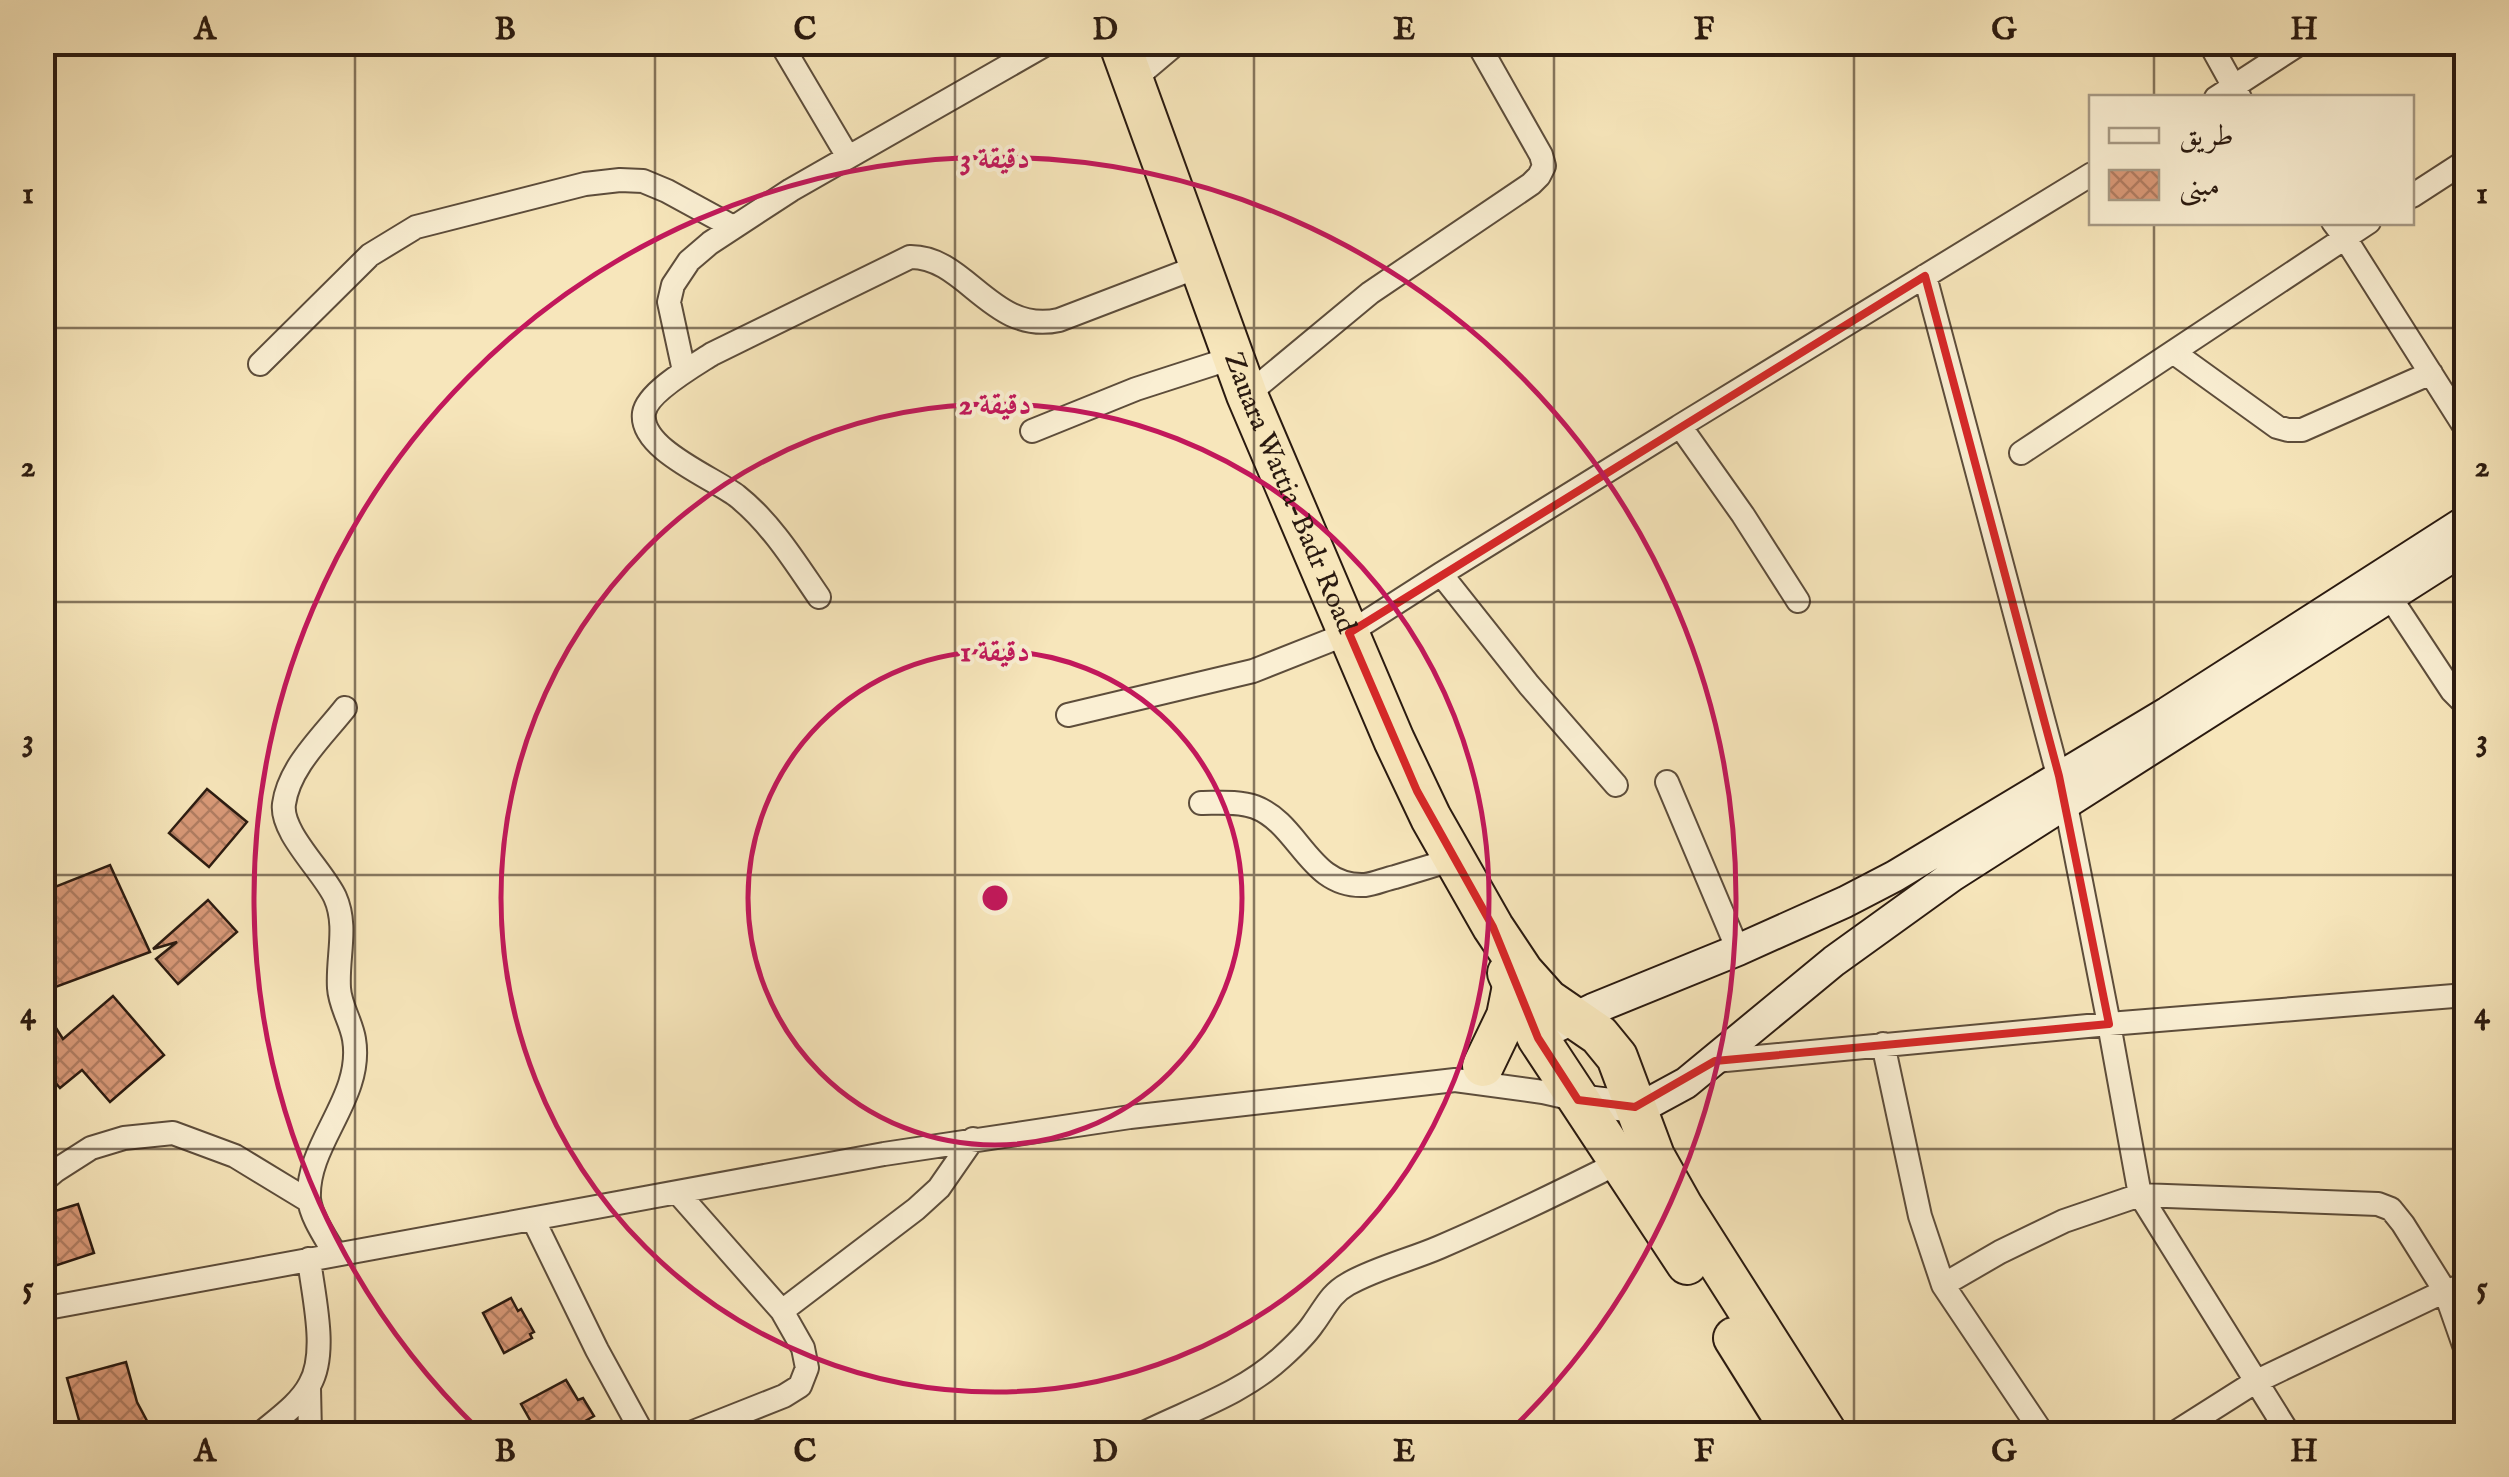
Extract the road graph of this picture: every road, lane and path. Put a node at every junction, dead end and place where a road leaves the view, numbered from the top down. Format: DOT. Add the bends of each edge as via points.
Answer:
graph roads {
  1 [pos="780,42"];
  2 [pos="1050,42"];
  3 [pos="1119,42"];
  4 [pos="1178,42"];
  5 [pos="1477,42"];
  6 [pos="2209,42"];
  7 [pos="2302,42"];
  8 [pos="1133,80"];
  9 [pos="2230,94"];
  10 [pos="848,157"];
  11 [pos="2466,161"];
  12 [pos="2089,176"];
  13 [pos="2414,195"];
  14 [pos="733,227"];
  15 [pos="2339,230"];
  16 [pos="1200,266"];
  17 [pos="1925,276"];
  18 [pos="2173,352"];
  19 [pos="1232,358"];
  20 [pos="260,364"];
  21 [pos="684,371"];
  22 [pos="2431,373"];
  23 [pos="1247,395"];
  24 [pos="1680,426"];
  25 [pos="2466,430"];
  26 [pos="1032,432"];
  27 [pos="2021,453"];
  28 [pos="2466,521"];
  29 [pos="2466,548"];
  30 [pos="1441,574"];
  31 [pos="819,597"];
  32 [pos="2390,598"];
  33 [pos="1798,601"];
  34 [pos="1350,633"];
  35 [pos="2466,705"];
  36 [pos="345,708"];
  37 [pos="1068,715"];
  38 [pos="1667,782"];
  39 [pos="1616,785"];
  40 [pos="2062,790"];
  41 [pos="1201,803"];
  42 [pos="1454,860"];
  43 [pos="1493,927"];
  44 [pos="1738,950"];
  45 [pos="1513,986"];
  46 [pos="2466,995"];
  47 [pos="1572,1018"];
  48 [pos="2110,1024"];
  49 [pos="1538,1038"];
  50 [pos="1884,1044"];
  51 [pos="1715,1061"];
  52 [pos="1469,1073"];
  53 [pos="1578,1100"];
  54 [pos="1636,1107"];
  55 [pos="973,1139"];
  56 [pos="1620,1162"];
  57 [pos="42,1182"];
  58 [pos="678,1193"];
  59 [pos="2140,1195"];
  60 [pos="309,1201"];
  61 [pos="533,1219"];
  62 [pos="335,1254"];
  63 [pos="309,1259"];
  64 [pos="1942,1285"];
  65 [pos="2456,1288"];
  66 [pos="42,1309"];
  67 [pos="782,1311"];
  68 [pos="2466,1351"];
  69 [pos="2255,1382"];
  70 [pos="309,1388"];
  71 [pos="1783,1430"];
  72 [pos="260,1434"];
  73 [pos="310,1434"];
  74 [pos="643,1434"];
  75 [pos="688,1434"];
  76 [pos="1142,1434"];
  77 [pos="1827,1434"];
  78 [pos="2043,1434"];
  79 [pos="2173,1434"];
  80 [pos="2289,1434"];
  1 -- 10 [label="street"];
  2 -- 10 [label="street"];
  3 -- 8 [label="highway, Zauara Wattia-Badr Road"];
  4 -- 8 [label="street"];
  5 -- 23 [label="street" via="1541,155 1540,176 1370,293"];
  6 -- 9 [label="street"];
  7 -- 9 [label="street"];
  8 -- 16 [label="highway, Zauara Wattia-Badr Road"];
  10 -- 14 [label="street"];
  11 -- 13 [label="street"];
  12 -- 17 [label="street"];
  14 -- 20 [label="street" via="667,190 620,180 416,228 370,255"];
  14 -- 21 [label="street" via="688,261 674,285 669,302"];
  15 -- 18 [label="street"];
  15 -- 22 [label="street"];
  16 -- 19 [label="highway, Zauara Wattia-Badr Road"];
  16 -- 21 [label="street" via="1042,324 1010,314 930,259 910,257"];
  17 -- 24 [label="street"];
  17 -- 40 [label="street"];
  18 -- 22 [label="street" via="2288,430 2302,430"];
  18 -- 27 [label="street"];
  19 -- 23 [label="highway, Zauara Wattia-Badr Road"];
  19 -- 26 [label="street"];
  21 -- 31 [label="street" via="645,408 646,428 704,478 736,494"];
  22 -- 25 [label="street"];
  23 -- 34 [label="highway, Zauara Wattia-Badr Road"];
  24 -- 30 [label="street"];
  24 -- 33 [label="street"];
  28 -- 40 [label="street"];
  29 -- 32 [label="street"];
  30 -- 34 [label="street"];
  30 -- 39 [label="street"];
  32 -- 35 [label="street"];
  32 -- 40 [label="street"];
  34 -- 37 [label="street" via="1254,670"];
  34 -- 42 [label="highway, Zauara Wattia-Badr Road"];
  36 -- 60 [label="street" via="294,775 284,806 288,826 341,915 339,989 356,1060 320,1152"];
  38 -- 44 [label="street"];
  40 -- 44 [label="street"];
  40 -- 48 [label="street"];
  40 -- 51 [label="street" via="1834,961"];
  41 -- 42 [label="street" via="1254,806 1274,818 1312,864 1344,882 1366,885"];
  42 -- 43 [label="highway, Zauara Wattia-Badr Road"];
  43 -- 45 [label="highway"];
  43 -- 47 [label="highway" via="1531,982"];
  44 -- 47 [label="street"];
  45 -- 49 [label="highway"];
  45 -- 52 [label="highway" via="1507,1016"];
  46 -- 48 [label="street"];
  47 -- 49 [label="street"];
  47 -- 54 [label="highway" via="1617,1057"];
  48 -- 50 [label="street"];
  48 -- 59 [label="street"];
  49 -- 52 [label="street"];
  49 -- 53 [label="highway"];
  50 -- 51 [label="street"];
  50 -- 64 [label="street" via="1920,1216"];
  51 -- 54 [label="street"];
  52 -- 53 [label="street"];
  52 -- 55 [label="street"];
  53 -- 54 [label="street"];
  53 -- 56 [label="highway"];
  54 -- 77 [label="highway" via="1673,1189"];
  55 -- 58 [label="street"];
  55 -- 67 [label="street" via="916,1209"];
  56 -- 71 [label="highway"];
  56 -- 76 [label="street" via="1508,1218 1348,1284 1258,1376"];
  57 -- 60 [label="street" via="91,1148 173,1133 235,1156"];
  58 -- 61 [label="street"];
  58 -- 67 [label="street"];
  59 -- 64 [label="street" via="2064,1221"];
  59 -- 65 [label="street" via="2378,1204 2391,1209"];
  59 -- 69 [label="street"];
  60 -- 62 [label="street"];
  61 -- 62 [label="street"];
  61 -- 74 [label="street"];
  62 -- 63 [label="street"];
  63 -- 66 [label="street"];
  63 -- 70 [label="street" via="319,1347"];
  64 -- 78 [label="street"];
  65 -- 68 [label="street"];
  65 -- 69 [label="street"];
  67 -- 75 [label="street" via="803,1348 800,1386"];
  69 -- 79 [label="street"];
  69 -- 80 [label="street"];
  70 -- 72 [label="street"];
  70 -- 73 [label="street"];
}
